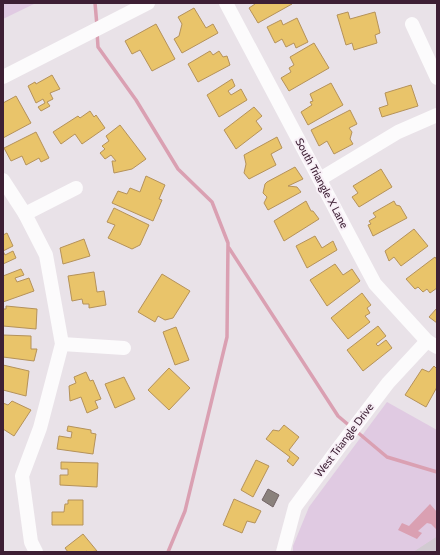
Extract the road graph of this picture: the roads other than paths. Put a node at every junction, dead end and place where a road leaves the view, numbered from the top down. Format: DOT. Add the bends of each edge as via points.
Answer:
graph roads {
  1 [pos="148,3"];
  2 [pos="226,3"];
  3 [pos="412,24"];
  4 [pos="3,77"];
  5 [pos="437,78"];
  6 [pos="437,115"];
  7 [pos="320,179"];
  8 [pos="3,180"];
  9 [pos="76,188"];
  10 [pos="25,214"];
  11 [pos="62,344"];
  12 [pos="432,344"];
  13 [pos="124,348"];
  14 [pos="36,552"];
  15 [pos="283,552"];
  1 -- 4 [label="street"];
  2 -- 7 [label="street, South Triangle X Lane"];
  3 -- 5 [label="street"];
  6 -- 7 [label="street" via="398,132"];
  7 -- 12 [label="street, South Triangle X Lane" via="375,284"];
  8 -- 10 [label="street"];
  9 -- 10 [label="street"];
  10 -- 11 [label="street" via="46,255"];
  11 -- 13 [label="street"];
  11 -- 14 [label="street" via="40,428 22,476 31,542"];
  12 -- 15 [label="street, West Triangle Drive" via="388,382 295,507"];
}
